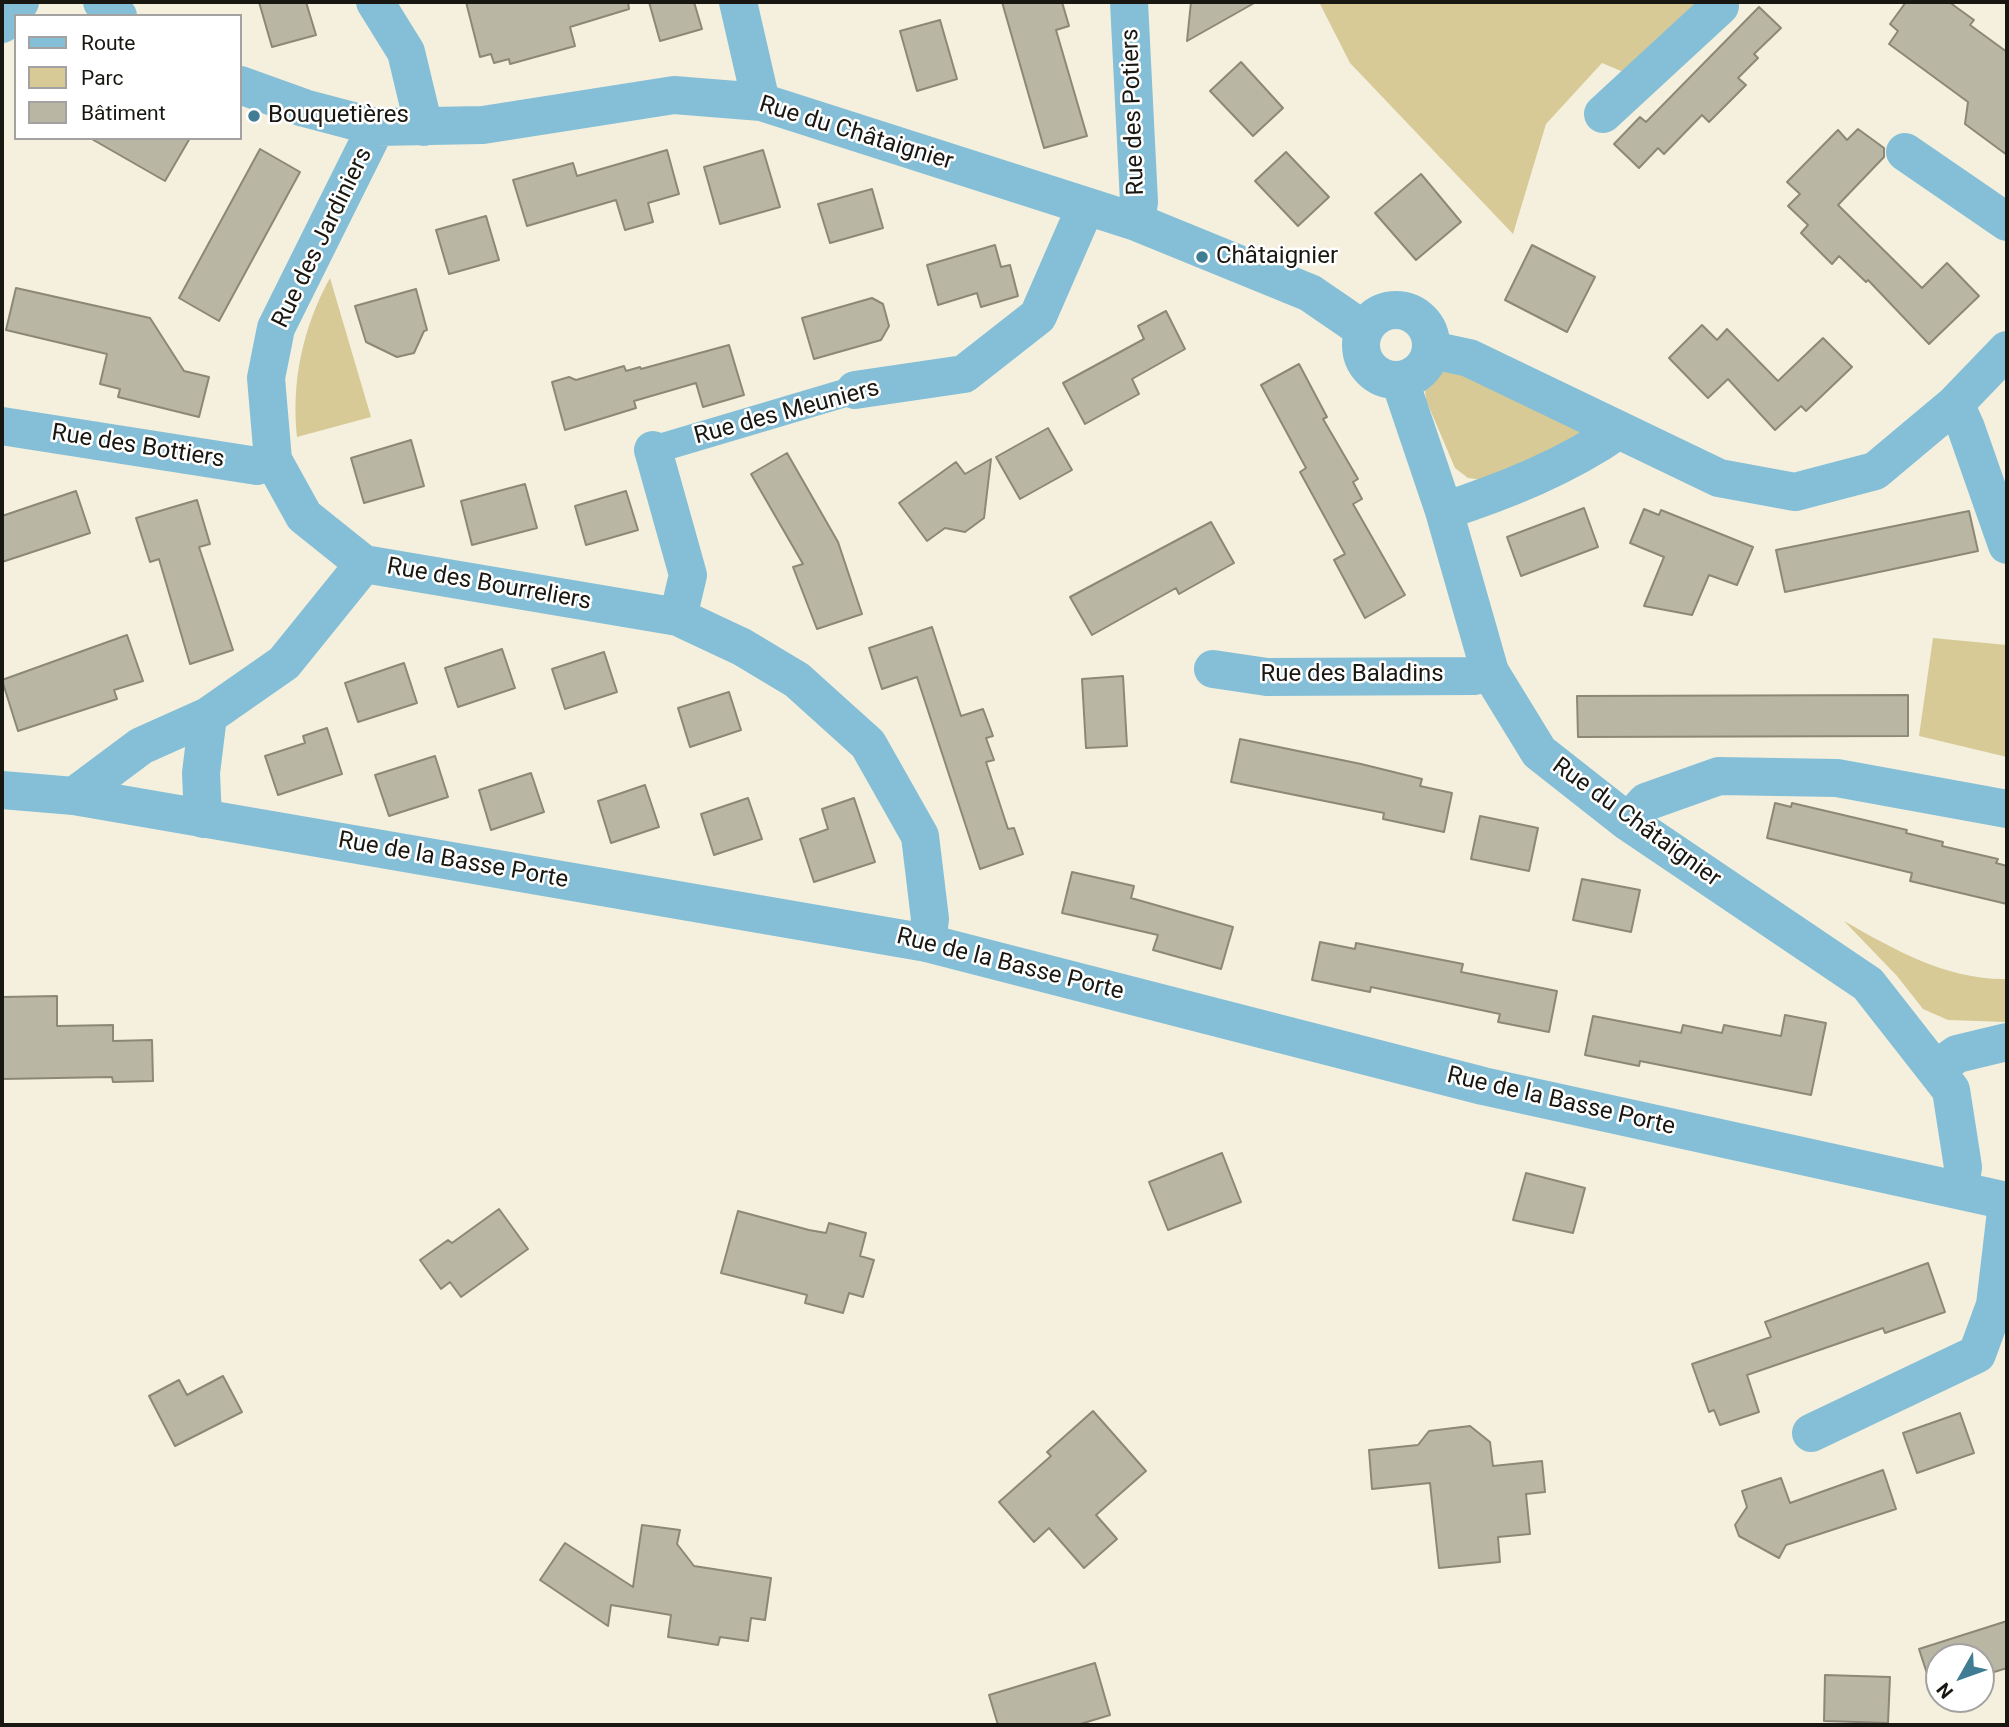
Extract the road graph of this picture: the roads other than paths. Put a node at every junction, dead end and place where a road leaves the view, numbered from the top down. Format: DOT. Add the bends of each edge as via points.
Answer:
graph roads {
  1 [pos="20,2"];
  2 [pos="102,2"];
  3 [pos="375,2"];
  4 [pos="737,2"];
  5 [pos="1129,2"];
  6 [pos="1716,2"];
  7 [pos="116,14"];
  8 [pos="2,24"];
  9 [pos="242,86"];
  10 [pos="761,102"];
  11 [pos="1603,114"];
  12 [pos="376,127"];
  13 [pos="424,127"];
  14 [pos="1905,152"];
  15 [pos="1086,206"];
  16 [pos="1136,222"];
  17 [pos="2007,222"];
  18 [pos="1364,330"];
  19 [pos="1432,350"];
  20 [pos="2007,350"];
  21 [pos="1401,381"];
  22 [pos="855,390"];
  23 [pos="1955,404"];
  24 [pos="2,425"];
  25 [pos="1619,430"];
  26 [pos="653,450"];
  27 [pos="273,460"];
  28 [pos="1444,510"];
  29 [pos="2007,544"];
  30 [pos="364,564"];
  31 [pos="678,617"];
  32 [pos="1213,669"];
  33 [pos="1490,672"];
  34 [pos="208,716"];
  35 [pos="2,790"];
  36 [pos="74,796"];
  37 [pos="2007,809"];
  38 [pos="204,818"];
  39 [pos="1628,822"];
  40 [pos="927,943"];
  41 [pos="2007,1042"];
  42 [pos="1936,1069"];
  43 [pos="1960,1190"];
  44 [pos="2007,1202"];
  45 [pos="1811,1433"];
  1 -- 8 [label="street"];
  2 -- 7 [label="street"];
  3 -- 13 [label="street" via="406,52"];
  4 -- 10 [label="street"];
  5 -- 16 [label="street, Rue des Potiers"];
  6 -- 11 [label="street" via="1720,6"];
  9 -- 12 [label="street, Rue du Châtaignier"];
  10 -- 13 [label="street, Rue du Châtaignier" via="674,95 483,125"];
  10 -- 15 [label="street, Rue du Châtaignier"];
  12 -- 13 [label="street, Rue du Châtaignier"];
  12 -- 27 [label="street, Rue des Jardiniers" via="276,328 266,378"];
  14 -- 17 [label="street"];
  15 -- 16 [label="street, Rue du Châtaignier"];
  15 -- 22 [label="street, Rue des Meuniers" via="1038,316 964,374"];
  16 -- 18 [label="street, Rue du Châtaignier" via="1310,293"];
  18 -- 19 [label="street" via="1381,313 1405,311 1425,325"];
  18 -- 21 [label="street" via="1364,359 1379,376"];
  19 -- 21 [label="street" via="1422,370"];
  19 -- 25 [label="street" via="1468,358"];
  20 -- 23 [label="street"];
  21 -- 28 [label="street, Rue du Châtaignier"];
  22 -- 26 [label="street, Rue des Meuniers"];
  23 -- 25 [label="street" via="1875,471 1794,492 1719,478"];
  23 -- 29 [label="street"];
  24 -- 27 [label="street, Rue des Bottiers" via="257,466"];
  25 -- 28 [label="street" via="1506,490"];
  26 -- 31 [label="street, Rue des Meuniers" via="688,575"];
  27 -- 30 [label="street, Rue des Jardiniers" via="304,516"];
  28 -- 33 [label="street, Rue du Châtaignier"];
  30 -- 31 [label="street, Rue des Bourreliers"];
  30 -- 34 [label="street, Rue des Bourreliers" via="284,663"];
  31 -- 40 [label="street, Rue des Bourreliers" via="797,680 868,744 920,836 930,919"];
  32 -- 33 [label="street, Rue des Baladins" via="1267,677 1474,676"];
  33 -- 39 [label="street, Rue du Châtaignier" via="1539,752"];
  34 -- 36 [label="street, Rue des Bourreliers" via="141,746"];
  34 -- 38 [label="street" via="201,773"];
  35 -- 36 [label="street, Rue de la Basse Porte"];
  36 -- 38 [label="street, Rue de la Basse Porte"];
  37 -- 39 [label="street" via="1837,778 1719,776 1646,802"];
  38 -- 40 [label="street, Rue de la Basse Porte"];
  39 -- 42 [label="street, Rue du Châtaignier" via="1868,984"];
  40 -- 43 [label="street, Rue de la Basse Porte" via="1483,1086"];
  41 -- 42 [label="street" via="1957,1054"];
  42 -- 43 [label="street, Rue du Châtaignier" via="1951,1090 1963,1167"];
  43 -- 44 [label="street, Rue de la Basse Porte"];
  44 -- 45 [label="street" via="1995,1305 1976,1354"];
}
